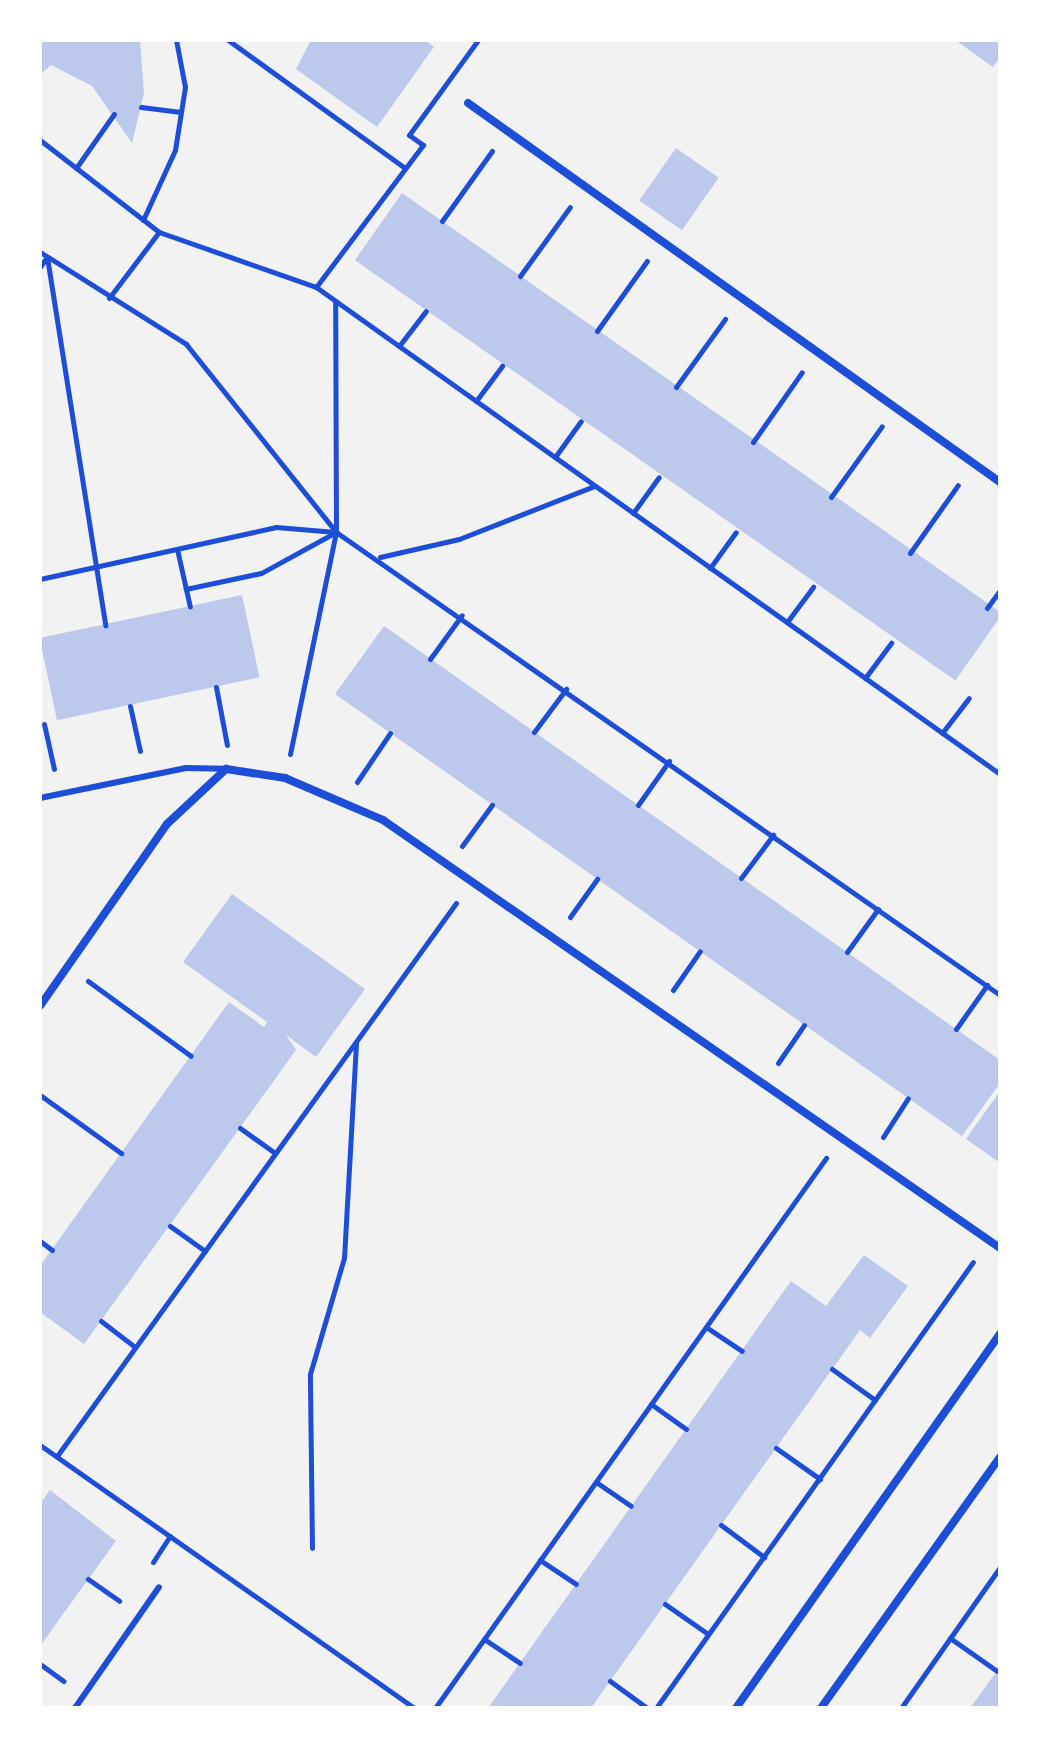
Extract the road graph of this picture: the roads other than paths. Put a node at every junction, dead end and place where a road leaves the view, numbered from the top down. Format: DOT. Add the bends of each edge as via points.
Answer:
graph roads {
  1 [pos="468,103"];
  2 [pos="1000,482"];
  3 [pos="226,769"];
  4 [pos="40,798"];
  5 [pos="40,1006"];
  6 [pos="1000,1248"];
  7 [pos="1000,1334"];
  8 [pos="1000,1457"];
  9 [pos="159,1587"];
  10 [pos="75,1708"];
  11 [pos="736,1708"];
  12 [pos="821,1708"];
  1 -- 2 [label="street"];
  3 -- 4 [label="lane" via="186,768"];
  3 -- 5 [label="street" via="167,824"];
  3 -- 6 [label="street" via="285,778 383,820"];
  7 -- 11 [label="street"];
  8 -- 12 [label="street"];
  9 -- 10 [label="lane"];
}
